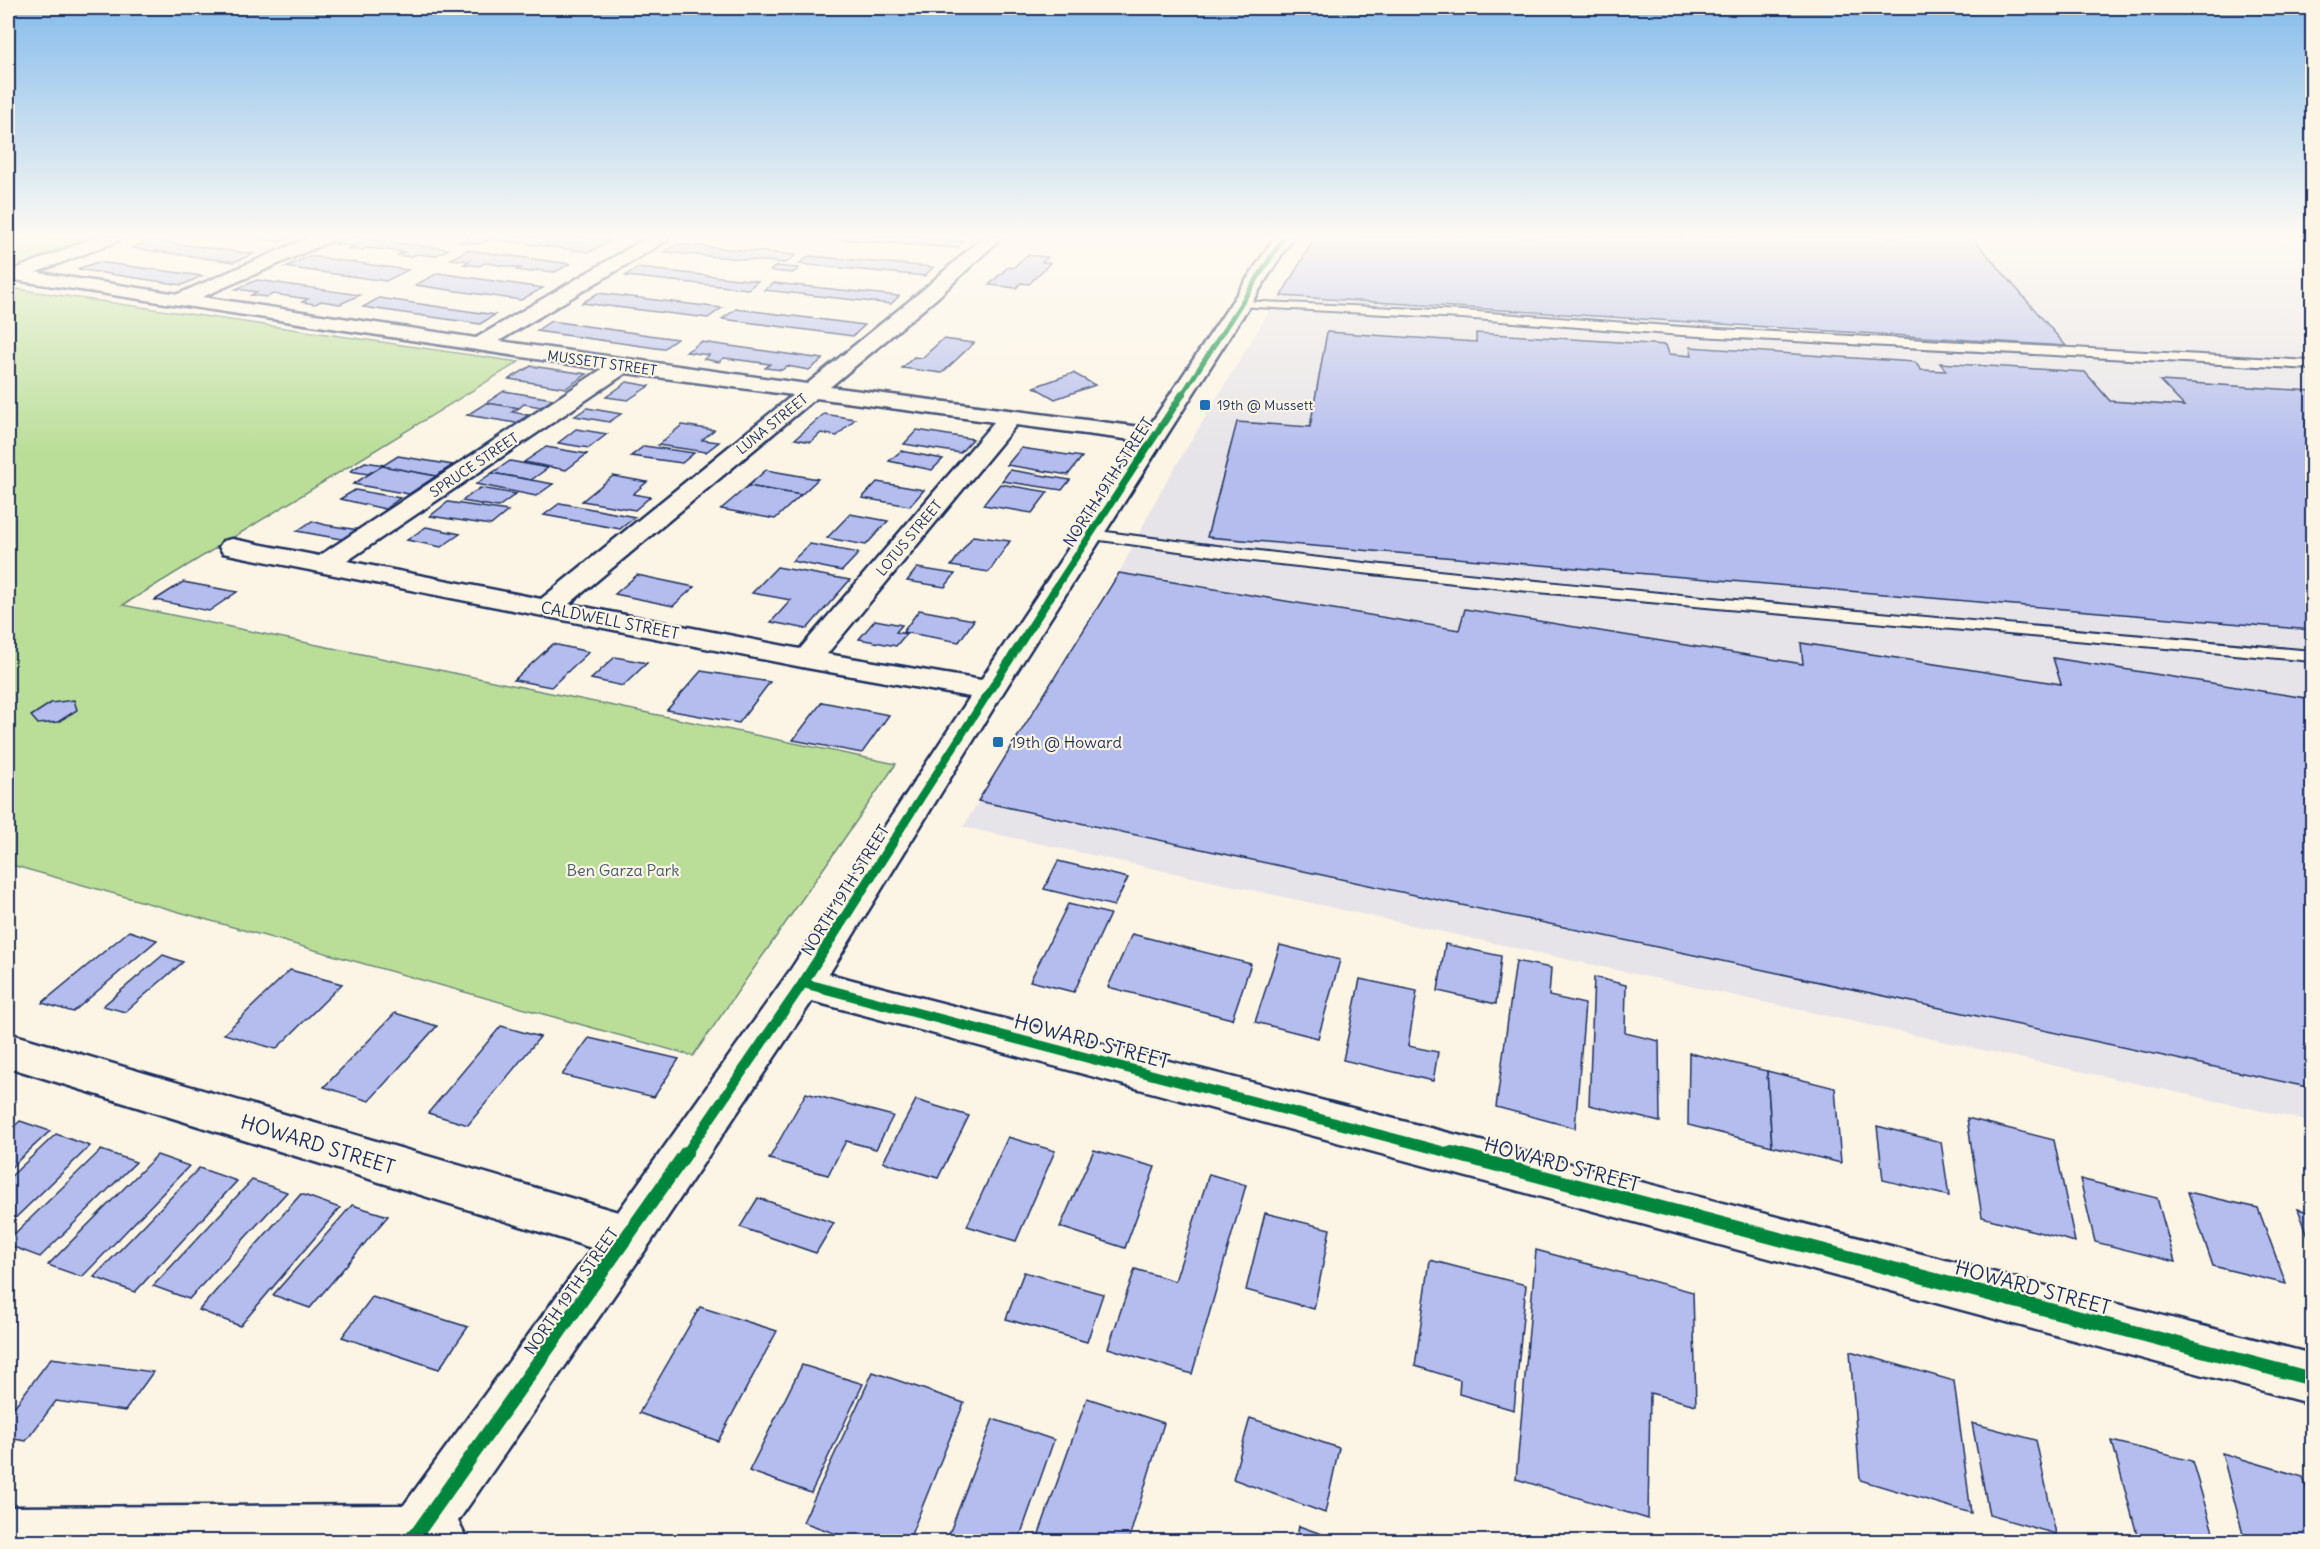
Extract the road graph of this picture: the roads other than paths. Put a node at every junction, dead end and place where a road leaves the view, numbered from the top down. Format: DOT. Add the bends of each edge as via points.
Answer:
graph roads {
  1 [pos="242,309"];
  2 [pos="539,309"];
  3 [pos="911,309"];
  4 [pos="1238,309"];
  5 [pos="1379,309"];
  6 [pos="479,345"];
  7 [pos="2313,365"];
  8 [pos="622,366"];
  9 [pos="812,392"];
  10 [pos="1011,417"];
  11 [pos="1155,436"];
  12 [pos="1091,535"];
  13 [pos="232,546"];
  14 [pos="325,564"];
  15 [pos="547,608"];
  16 [pos="2313,656"];
  17 [pos="807,659"];
  18 [pos="989,692"];
  19 [pos="803,983"];
  20 [pos="8,1050"];
  21 [pos="628,1238"];
  22 [pos="2313,1379"];
  23 [pos="8,1534"];
  24 [pos="421,1538"];
  1 -- 6 [label="street, MUSSETT STREET"];
  2 -- 6 [label="street"];
  3 -- 9 [label="street, LUNA STREET"];
  4 -- 11 [label="street, NORTH 19TH STREET"];
  5 -- 7 [label="lane" via="1694,332"];
  6 -- 8 [label="street, MUSSETT STREET"];
  8 -- 9 [label="street, MUSSETT STREET"];
  8 -- 14 [label="street, SPRUCE STREET"];
  9 -- 10 [label="street, MUSSETT STREET"];
  9 -- 15 [label="street, LUNA STREET"];
  10 -- 11 [label="street, MUSSETT STREET"];
  10 -- 17 [label="street, LOTUS STREET"];
  11 -- 12 [label="street, NORTH 19TH STREET"];
  12 -- 16 [label="lane" via="1454,579"];
  12 -- 18 [label="street, NORTH 19TH STREET"];
  13 -- 14 [label="street, CALDWELL STREET"];
  14 -- 15 [label="street, CALDWELL STREET"];
  15 -- 17 [label="street, CALDWELL STREET"];
  17 -- 18 [label="street, CALDWELL STREET"];
  18 -- 19 [label="street, NORTH 19TH STREET"];
  19 -- 21 [label="street, NORTH 19TH STREET"];
  19 -- 22 [label="street, HOWARD STREET"];
  20 -- 21 [label="street, HOWARD STREET"];
  21 -- 24 [label="street, NORTH 19TH STREET"];
  23 -- 24 [label="street"];
}
